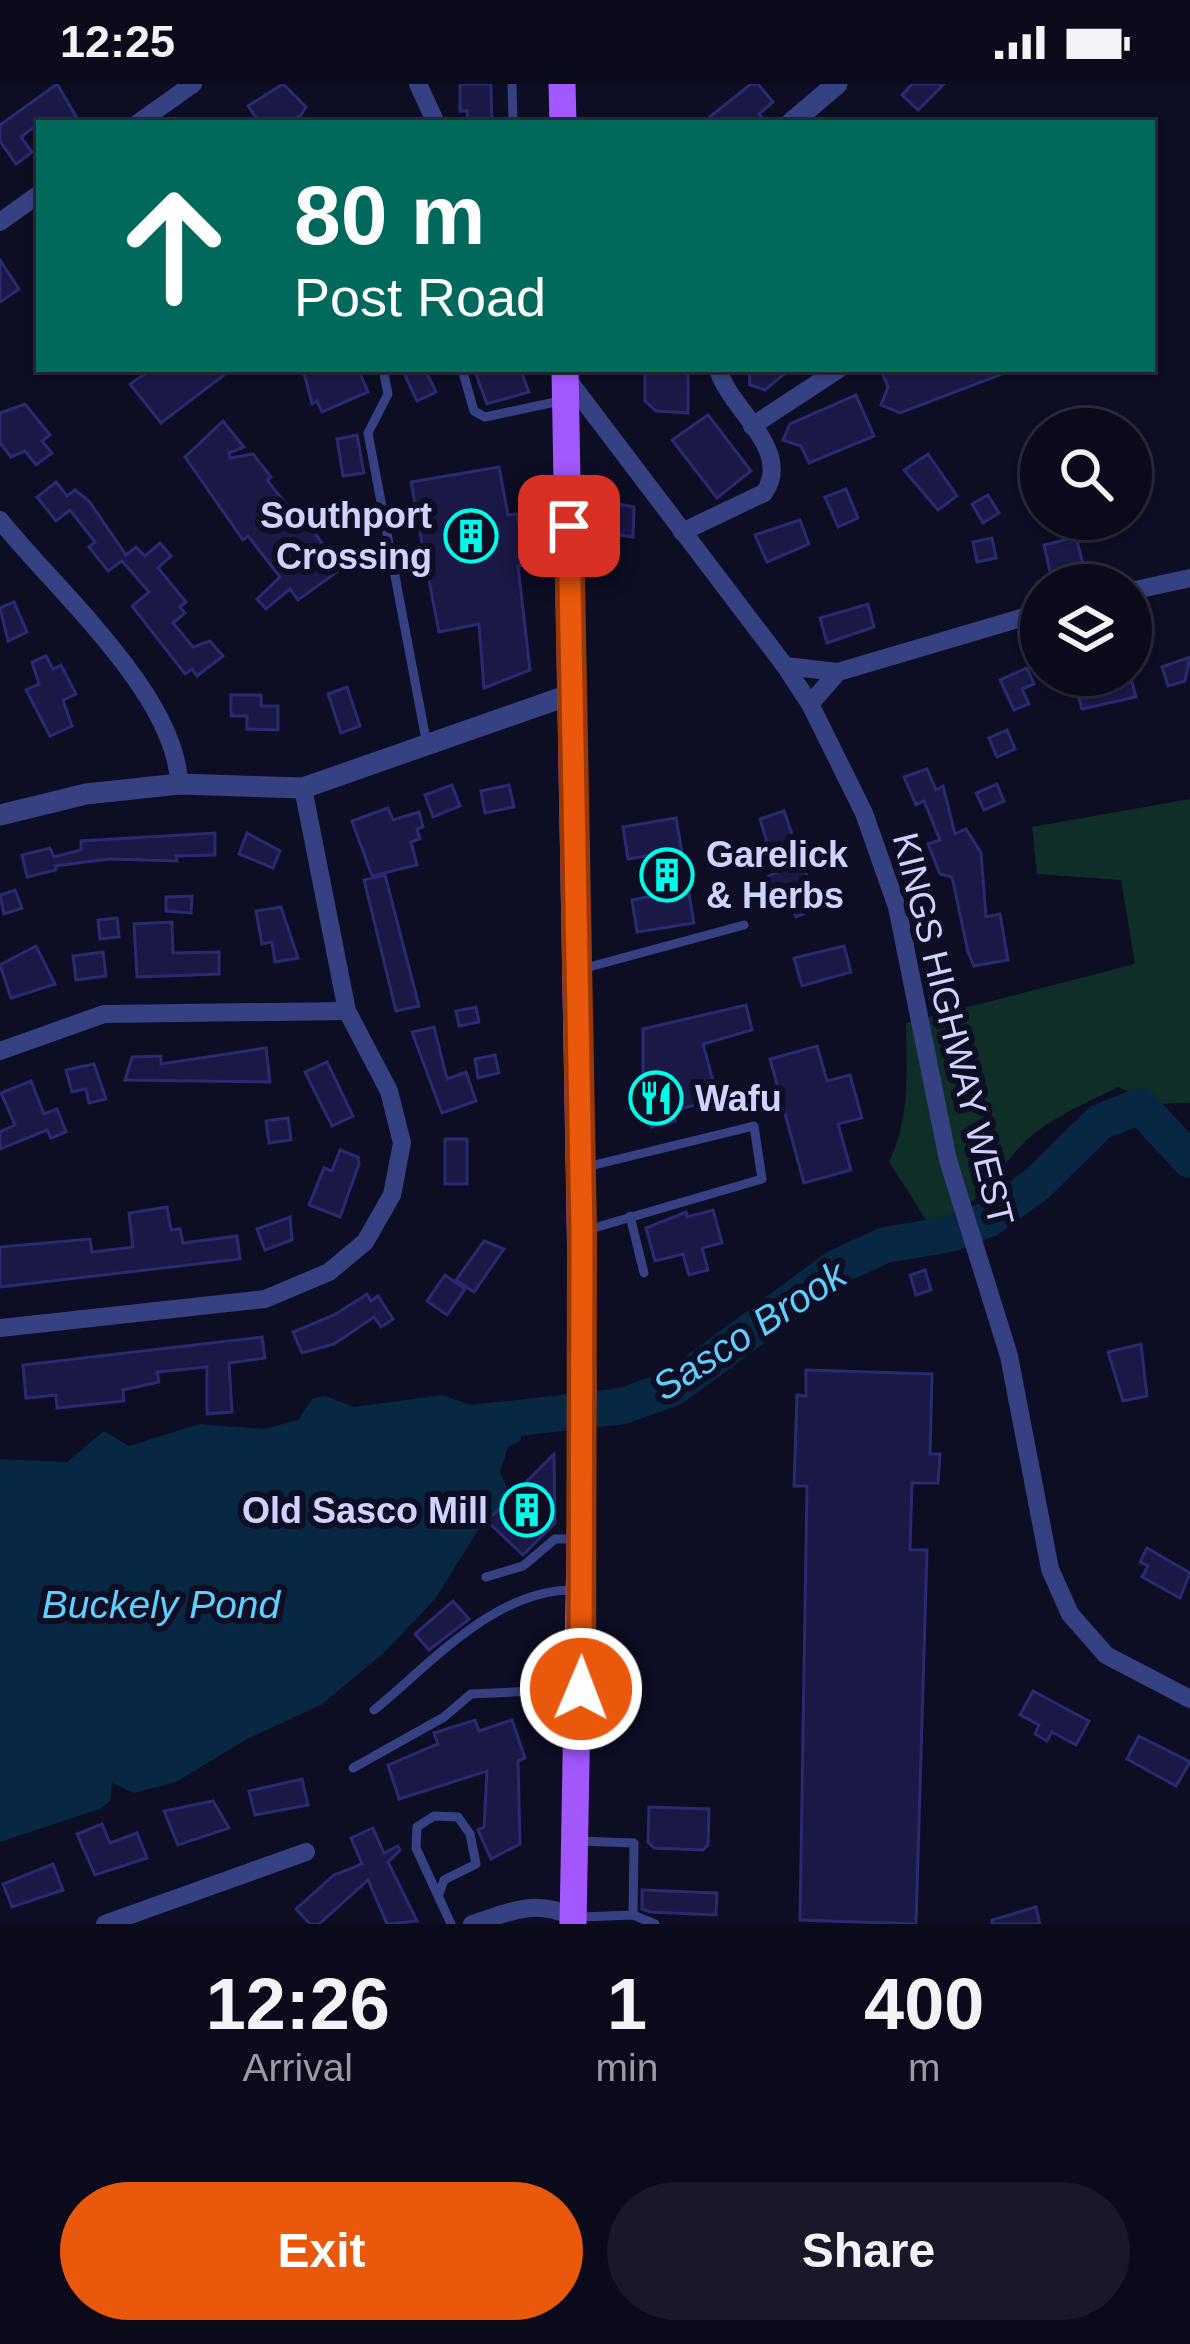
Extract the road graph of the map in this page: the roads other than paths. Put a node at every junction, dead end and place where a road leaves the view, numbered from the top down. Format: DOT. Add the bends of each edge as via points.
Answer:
graph roads {
  1 [pos="193,84"];
  2 [pos="418,84"];
  3 [pos="512,84"];
  4 [pos="562,84"];
  5 [pos="837,84"];
  6 [pos="142,120"];
  7 [pos="435,120"];
  8 [pos="513,120"];
  9 [pos="563,120"];
  10 [pos="795,120"];
  11 [pos="36,196"];
  12 [pos="0,222"];
  13 [pos="384,372"];
  14 [pos="463,372"];
  15 [pos="720,372"];
  16 [pos="834,372"];
  17 [pos="565,381"];
  18 [pos="752,427"];
  19 [pos="3,528"];
  20 [pos="682,532"];
  21 [pos="1190,578"];
  22 [pos="1152,586"];
  23 [pos="1020,618"];
  24 [pos="785,666"];
  25 [pos="838,672"];
  26 [pos="575,693"];
  27 [pos="810,704"];
  28 [pos="428,745"];
  29 [pos="178,784"];
  30 [pos="303,788"];
  31 [pos="0,815"];
  32 [pos="744,925"];
  33 [pos="578,970"];
  34 [pos="347,1011"];
  35 [pos="0,1051"];
  36 [pos="580,1168"];
  37 [pos="630,1216"];
  38 [pos="582,1232"];
  39 [pos="644,1274"];
  40 [pos="0,1328"];
  41 [pos="583,1539"];
  42 [pos="486,1577"];
  43 [pos="582,1590"];
  44 [pos="581,1689"];
  45 [pos="1190,1699"];
  46 [pos="374,1710"];
  47 [pos="353,1768"];
  48 [pos="577,1841"];
  49 [pos="306,1852"];
  50 [pos="439,1894"];
  51 [pos="633,1915"];
  52 [pos="514,1920"];
  53 [pos="569,1922"];
  54 [pos="105,1924"];
  55 [pos="451,1924"];
  56 [pos="472,1924"];
  57 [pos="655,1924"];
  1 -- 6 [label="street"];
  2 -- 7 [label="street"];
  3 -- 8 [label="lane"];
  4 -- 9 [label="main road"];
  5 -- 10 [label="street"];
  11 -- 12 [label="street"];
  13 -- 28 [label="lane" via="388,394 368,433"];
  14 -- 17 [label="lane" via="474,411 485,417"];
  15 -- 18 [label="street"];
  16 -- 18 [label="street"];
  17 -- 20 [label="street, KINGS HIGHWAY WEST"];
  17 -- 26 [label="main road"];
  18 -- 20 [label="street" via="773,458 769,488"];
  19 -- 29 [label="street" via="138,684 178,757"];
  20 -- 24 [label="street, KINGS HIGHWAY WEST"];
  21 -- 22 [label="street"];
  23 -- 25 [label="street"];
  24 -- 25 [label="street"];
  24 -- 27 [label="street, KINGS HIGHWAY WEST"];
  25 -- 27 [label="street"];
  26 -- 28 [label="street"];
  26 -- 33 [label="main road"];
  27 -- 45 [label="street, KINGS HIGHWAY WEST" via="886,870 964,1214 1009,1356 1050,1569 1070,1613 1106,1655"];
  28 -- 30 [label="street"];
  29 -- 30 [label="street"];
  29 -- 31 [label="street"];
  30 -- 34 [label="street"];
  32 -- 33 [label="lane"];
  33 -- 36 [label="main road"];
  34 -- 35 [label="street" via="104,1014"];
  34 -- 40 [label="street" via="389,1091 401,1143 392,1195 365,1242 329,1271 265,1299"];
  36 -- 37 [label="lane" via="754,1126 763,1179"];
  36 -- 38 [label="main road"];
  37 -- 38 [label="lane"];
  37 -- 39 [label="lane"];
  38 -- 41 [label="main road"];
  41 -- 42 [label="lane" via="555,1539 523,1566"];
  41 -- 43 [label="main road"];
  43 -- 44 [label="main road"];
  43 -- 46 [label="lane" via="550,1589 484,1618"];
  44 -- 47 [label="lane" via="471,1694"];
  44 -- 48 [label="main road"];
  48 -- 51 [label="lane" via="634,1844"];
  48 -- 53 [label="main road"];
  49 -- 54 [label="street"];
  50 -- 50 [label="lane" via="443,1880 476,1864 458,1816 434,1816 417,1827 416,1848"];
  50 -- 55 [label="lane"];
  51 -- 53 [label="lane"];
  51 -- 57 [label="lane"];
  52 -- 53 [label="street" via="521,1905 545,1905"];
  52 -- 56 [label="street"];
}
